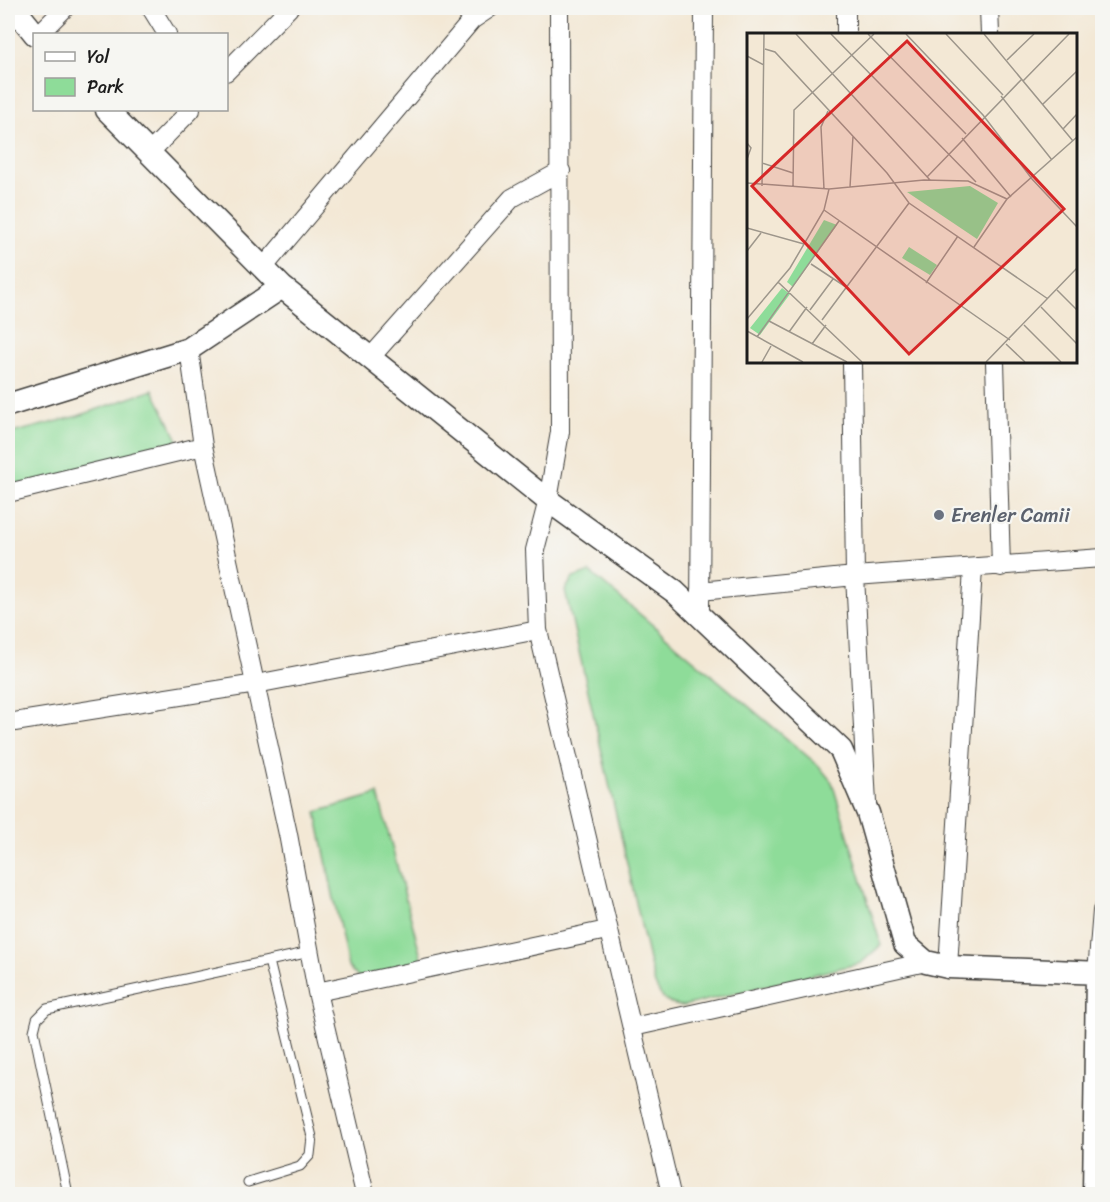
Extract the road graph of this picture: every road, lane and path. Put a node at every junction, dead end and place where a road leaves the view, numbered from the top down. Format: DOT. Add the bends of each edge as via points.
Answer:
graph roads {
  1 [pos="14,8"];
  2 [pos="65,8"];
  3 [pos="151,8"];
  4 [pos="289,8"];
  5 [pos="490,8"];
  6 [pos="559,8"];
  7 [pos="704,8"];
  8 [pos="846,8"];
  9 [pos="989,8"];
  10 [pos="33,33"];
  11 [pos="40,33"];
  12 [pos="166,33"];
  13 [pos="846,33"];
  14 [pos="990,33"];
  15 [pos="228,70"];
  16 [pos="108,111"];
  17 [pos="190,111"];
  18 [pos="150,152"];
  19 [pos="561,171"];
  20 [pos="263,268"];
  21 [pos="282,288"];
  22 [pos="189,349"];
  23 [pos="370,358"];
  24 [pos="852,363"];
  25 [pos="995,363"];
  26 [pos="8,405"];
  27 [pos="203,446"];
  28 [pos="8,493"];
  29 [pos="548,500"];
  30 [pos="1102,558"];
  31 [pos="1001,567"];
  32 [pos="973,569"];
  33 [pos="855,576"];
  34 [pos="700,591"];
  35 [pos="700,615"];
  36 [pos="538,630"];
  37 [pos="256,684"];
  38 [pos="8,723"];
  39 [pos="868,813"];
  40 [pos="1102,910"];
  41 [pos="607,930"];
  42 [pos="310,952"];
  43 [pos="269,961"];
  44 [pos="926,962"];
  45 [pos="948,967"];
  46 [pos="1100,973"];
  47 [pos="317,992"];
  48 [pos="633,1027"];
  49 [pos="248,1182"];
  50 [pos="68,1194"];
  51 [pos="364,1194"];
  52 [pos="671,1194"];
  53 [pos="1094,1194"];
  1 -- 10 [label="street"];
  2 -- 11 [label="street"];
  3 -- 12 [label="street"];
  4 -- 15 [label="street"];
  5 -- 20 [label="street" via="472,20"];
  6 -- 19 [label="street"];
  7 -- 34 [label="street"];
  8 -- 13 [label="street"];
  9 -- 14 [label="street"];
  16 -- 18 [label="street"];
  17 -- 18 [label="street"];
  18 -- 20 [label="street"];
  19 -- 23 [label="street" via="512,198"];
  19 -- 29 [label="street" via="560,432"];
  20 -- 21 [label="street"];
  21 -- 22 [label="street"];
  21 -- 23 [label="street"];
  22 -- 26 [label="street"];
  22 -- 27 [label="street"];
  23 -- 29 [label="street"];
  24 -- 33 [label="street"];
  25 -- 31 [label="street"];
  27 -- 28 [label="street"];
  27 -- 37 [label="street"];
  29 -- 35 [label="street" via="675,592"];
  29 -- 36 [label="street" via="534,550"];
  30 -- 31 [label="street"];
  31 -- 32 [label="street"];
  32 -- 33 [label="street"];
  32 -- 45 [label="street"];
  33 -- 34 [label="street"];
  33 -- 39 [label="street"];
  34 -- 35 [label="street"];
  35 -- 39 [label="street" via="841,750"];
  36 -- 37 [label="street"];
  36 -- 41 [label="street"];
  37 -- 38 [label="street"];
  37 -- 42 [label="street"];
  39 -- 44 [label="street" via="905,944"];
  40 -- 46 [label="street"];
  41 -- 47 [label="street"];
  41 -- 48 [label="street"];
  42 -- 43 [label="lane"];
  42 -- 47 [label="street"];
  43 -- 49 [label="lane" via="312,1137 310,1155 300,1166"];
  43 -- 50 [label="lane" via="47,1009 37,1018 34,1031"];
  44 -- 45 [label="street"];
  44 -- 48 [label="street"];
  45 -- 46 [label="street"];
  46 -- 53 [label="street"];
  47 -- 51 [label="street"];
  48 -- 52 [label="street"];
}
